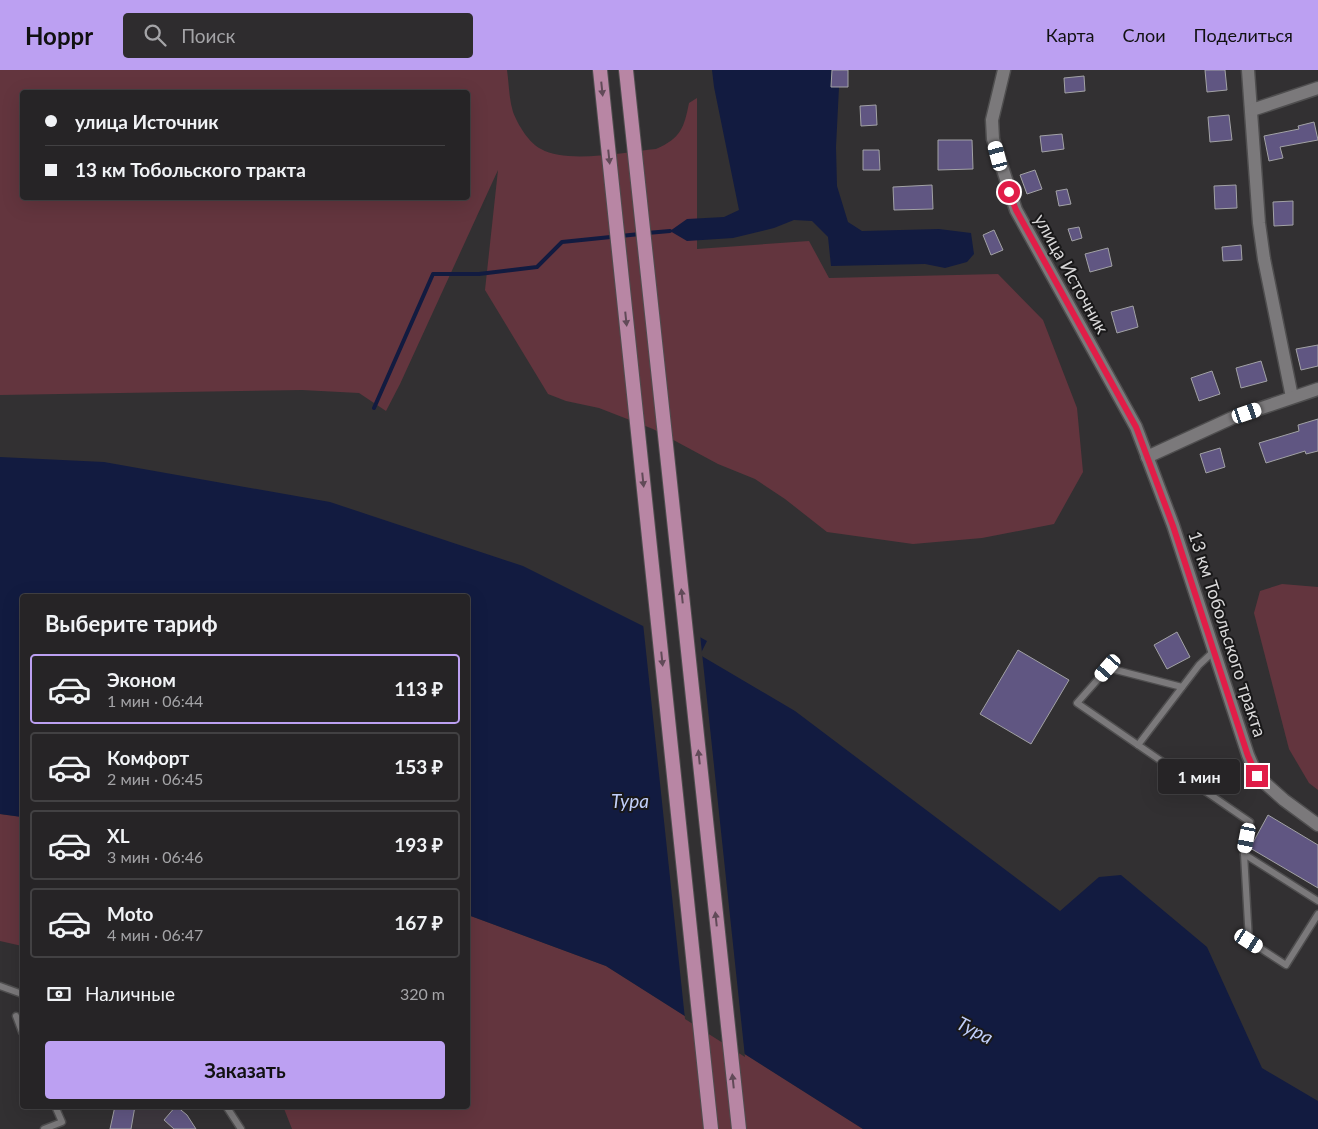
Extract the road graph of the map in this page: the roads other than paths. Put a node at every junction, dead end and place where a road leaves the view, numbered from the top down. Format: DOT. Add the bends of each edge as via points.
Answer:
graph roads {
  1 [pos="600,70"];
  2 [pos="626,70"];
  3 [pos="1004,70"];
  4 [pos="1248,70"];
  5 [pos="1318,88"];
  6 [pos="1252,110"];
  7 [pos="1318,389"];
  8 [pos="1292,397"];
  9 [pos="1148,458"];
  10 [pos="1214,651"];
  11 [pos="1182,687"];
  12 [pos="1138,746"];
  13 [pos="1318,825"];
  14 [pos="1244,854"];
  15 [pos="1318,901"];
  16 [pos="1318,914"];
  17 [pos="0,986"];
  18 [pos="20,993"];
  19 [pos="16,1016"];
  20 [pos="20,1027"];
  21 [pos="56,1109"];
  22 [pos="228,1109"];
  23 [pos="44,1129"];
  24 [pos="241,1129"];
  25 [pos="711,1129"];
  26 [pos="739,1129"];
  1 -- 25 [label="highway, one-way"];
  26 -- 2 [label="highway, one-way"];
  3 -- 9 [label="street, улица Источник" via="992,120 993,138 1016,210 1136,427"];
  4 -- 6 [label="street"];
  5 -- 6 [label="street"];
  6 -- 8 [label="street" via="1260,232"];
  7 -- 8 [label="street"];
  8 -- 9 [label="street" via="1232,418"];
  9 -- 10 [label="street, 13 км Тобольского тракта"];
  10 -- 11 [label="lane"];
  10 -- 13 [label="street, 13 км Тобольского тракта" via="1257,776"];
  11 -- 12 [label="lane"];
  11 -- 12 [label="lane" via="1108,668 1077,703"];
  12 -- 14 [label="lane" via="1250,822"];
  14 -- 15 [label="lane"];
  14 -- 16 [label="lane" via="1249,941 1286,965"];
  17 -- 18 [label="lane"];
  19 -- 20 [label="lane"];
  21 -- 23 [label="lane" via="62,1122"];
  22 -- 24 [label="lane"];
}
